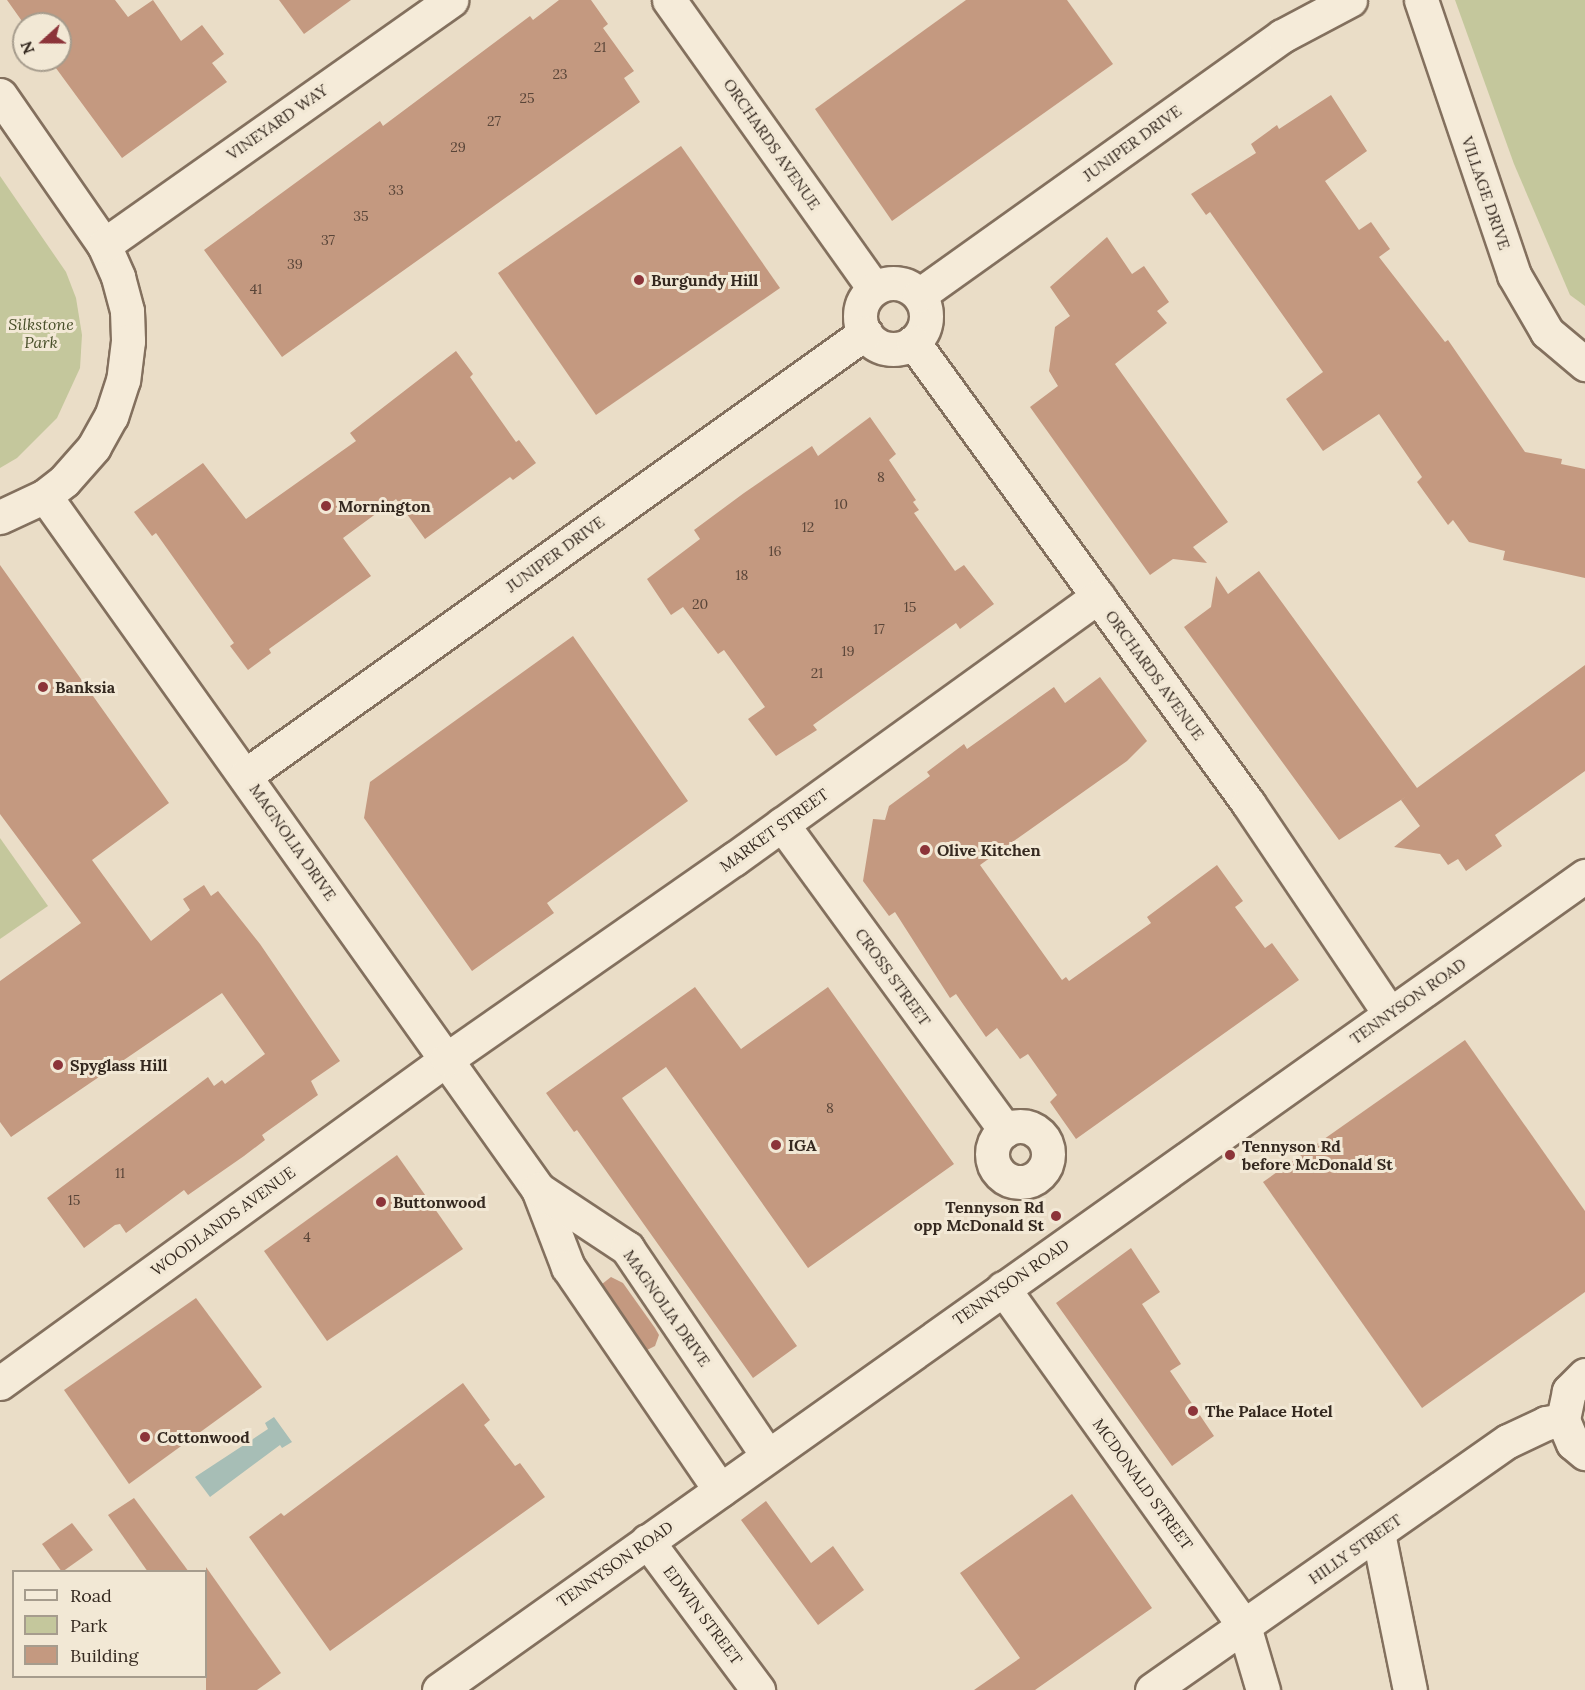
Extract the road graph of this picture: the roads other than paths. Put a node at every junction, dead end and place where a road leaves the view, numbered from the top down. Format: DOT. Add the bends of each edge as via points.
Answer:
graph roads {
  1 [pos="450,0"];
  2 [pos="669,0"];
  3 [pos="1350,0"];
  4 [pos="1421,0"];
  5 [pos="0,95"];
  6 [pos="104,245"];
  7 [pos="874,288"];
  8 [pos="919,295"];
  9 [pos="865,333"];
  10 [pos="913,342"];
  11 [pos="1585,364"];
  12 [pos="45,496"];
  13 [pos="0,517"];
  14 [pos="1098,596"];
  15 [pos="246,775"];
  16 [pos="782,824"];
  17 [pos="1585,876"];
  18 [pos="1390,1014"];
  19 [pos="447,1059"];
  20 [pos="1005,1130"];
  21 [pos="538,1190"];
  22 [pos="1003,1288"];
  23 [pos="1585,1375"];
  24 [pos="0,1383"];
  25 [pos="1563,1420"];
  26 [pos="1585,1453"];
  27 [pos="767,1455"];
  28 [pos="720,1490"];
  29 [pos="1378,1533"];
  30 [pos="646,1541"];
  31 [pos="1244,1626"];
  32 [pos="439,1690"];
  33 [pos="758,1690"];
  34 [pos="1152,1690"];
  35 [pos="1263,1690"];
  36 [pos="1410,1690"];
  1 -- 6 [label="street, VINEYARD WAY"];
  2 -- 7 [label="street, ORCHARDS AVENUE"];
  3 -- 8 [label="street, JUNIPER DRIVE" via="1282,36"];
  4 -- 11 [label="street, VILLAGE DRIVE" via="1514,274 1547,332"];
  5 -- 6 [label="street"];
  6 -- 12 [label="street" via="127,311 123,380 111,416 94,447"];
  7 -- 8 [label="street" via="903,284"];
  7 -- 9 [label="street" via="861,304 860,324"];
  8 -- 10 [label="street" via="925,325"];
  9 -- 10 [label="street" via="872,342 893,349"];
  9 -- 15 [label="street, JUNIPER DRIVE"];
  10 -- 14 [label="street, ORCHARDS AVENUE"];
  12 -- 13 [label="street"];
  12 -- 15 [label="street, MAGNOLIA DRIVE"];
  14 -- 16 [label="street, MARKET STREET"];
  14 -- 18 [label="street, ORCHARDS AVENUE" via="1248,803"];
  15 -- 19 [label="street, MAGNOLIA DRIVE"];
  16 -- 19 [label="street, MARKET STREET"];
  16 -- 20 [label="street, CROSS STREET"];
  17 -- 18 [label="street, TENNYSON ROAD"];
  18 -- 22 [label="street, TENNYSON ROAD"];
  19 -- 21 [label="street, MAGNOLIA DRIVE"];
  19 -- 24 [label="street, WOODLANDS AVENUE"];
  21 -- 27 [label="street, MAGNOLIA DRIVE" via="627,1248"];
  21 -- 28 [label="street, MAGNOLIA DRIVE" via="568,1267"];
  22 -- 27 [label="street, TENNYSON ROAD"];
  22 -- 31 [label="street, MCDONALD STREET"];
  23 -- 25 [label="street" via="1569,1391"];
  25 -- 26 [label="street" via="1573,1443"];
  25 -- 29 [label="street, HILLY STREET" via="1546,1423 1508,1441"];
  27 -- 28 [label="street, TENNYSON ROAD"];
  28 -- 30 [label="street, TENNYSON ROAD"];
  29 -- 31 [label="street, HILLY STREET"];
  29 -- 36 [label="street"];
  30 -- 32 [label="street, TENNYSON ROAD"];
  30 -- 33 [label="street, EDWIN STREET"];
  31 -- 34 [label="street, HILLY STREET"];
  31 -- 35 [label="street, MCDONALD STREET"];
}
